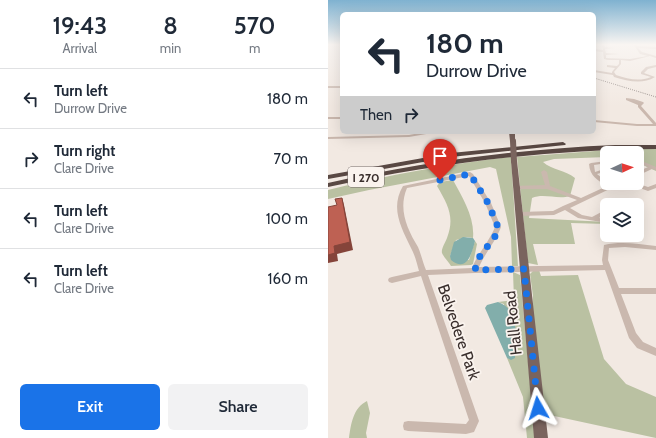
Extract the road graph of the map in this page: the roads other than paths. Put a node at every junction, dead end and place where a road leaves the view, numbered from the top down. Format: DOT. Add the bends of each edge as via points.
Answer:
graph roads {
  1 [pos="608,66"];
  2 [pos="656,66"];
  3 [pos="617,67"];
  4 [pos="596,71"];
  5 [pos="613,74"];
  6 [pos="655,77"];
  7 [pos="328,87"];
  8 [pos="340,87"];
  9 [pos="640,105"];
  10 [pos="328,118"];
  11 [pos="340,118"];
  12 [pos="596,121"];
  13 [pos="656,125"];
  14 [pos="420,134"];
  15 [pos="512,134"];
  16 [pos="328,138"];
  17 [pos="656,141"];
  18 [pos="656,147"];
  19 [pos="600,163"];
  20 [pos="644,163"];
  21 [pos="654,168"];
  22 [pos="403,170"];
  23 [pos="544,172"];
  24 [pos="600,172"];
  25 [pos="644,172"];
  26 [pos="594,174"];
  27 [pos="328,177"];
  28 [pos="600,178"];
  29 [pos="328,185"];
  30 [pos="516,187"];
  31 [pos="548,187"];
  32 [pos="655,187"];
  33 [pos="328,189"];
  34 [pos="644,189"];
  35 [pos="602,190"];
  36 [pos="581,200"];
  37 [pos="565,207"];
  38 [pos="519,214"];
  39 [pos="600,215"];
  40 [pos="593,219"];
  41 [pos="600,220"];
  42 [pos="656,248"];
  43 [pos="608,268"];
  44 [pos="524,269"];
  45 [pos="475,270"];
  46 [pos="423,273"];
  47 [pos="392,280"];
  48 [pos="617,291"];
  49 [pos="656,291"];
  50 [pos="656,352"];
  51 [pos="408,426"];
  52 [pos="541,438"];
  1 -- 3 [label="street"];
  2 -- 6 [label="street" via="647,68 643,73"];
  3 -- 5 [label="street"];
  4 -- 5 [label="street"];
  5 -- 6 [label="street" via="637,82"];
  7 -- 8 [label="street"];
  9 -- 13 [label="street"];
  10 -- 11 [label="street"];
  12 -- 13 [label="street" via="637,126"];
  14 -- 16 [label="street"];
  15 -- 30 [label="main road, Hall Road, bridge"];
  17 -- 27 [label="highway, I 270" via="499,149"];
  18 -- 22 [label="highway, I 270" via="521,154"];
  19 -- 26 [label="street" via="591,164"];
  20 -- 21 [label="street"];
  21 -- 25 [label="street"];
  22 -- 29 [label="highway, I 270"];
  22 -- 33 [label="highway"];
  23 -- 31 [label="street"];
  24 -- 26 [label="street"];
  26 -- 28 [label="street"];
  30 -- 31 [label="street"];
  30 -- 38 [label="main road, Hall Road"];
  31 -- 36 [label="street"];
  32 -- 34 [label="street"];
  35 -- 36 [label="street"];
  36 -- 37 [label="street"];
  37 -- 38 [label="street" via="549,214"];
  37 -- 40 [label="street" via="580,217"];
  38 -- 44 [label="main road, Hall Road"];
  39 -- 40 [label="street"];
  40 -- 41 [label="street"];
  42 -- 43 [label="street" via="621,245 606,247 605,260"];
  43 -- 44 [label="street"];
  43 -- 48 [label="street"];
  44 -- 45 [label="street"];
  44 -- 52 [label="main road, Hall Road"];
  45 -- 46 [label="street"];
  45 -- 46 [label="street, Belvedere Park" via="478,259 496,235 498,227 488,203 470,174 404,187 402,191 400,208 409,240 415,248"];
  46 -- 47 [label="street"];
  46 -- 51 [label="street, Belvedere Park" via="474,421 470,428"];
  48 -- 49 [label="street"];
  48 -- 50 [label="street" via="632,335 640,344"];
}
